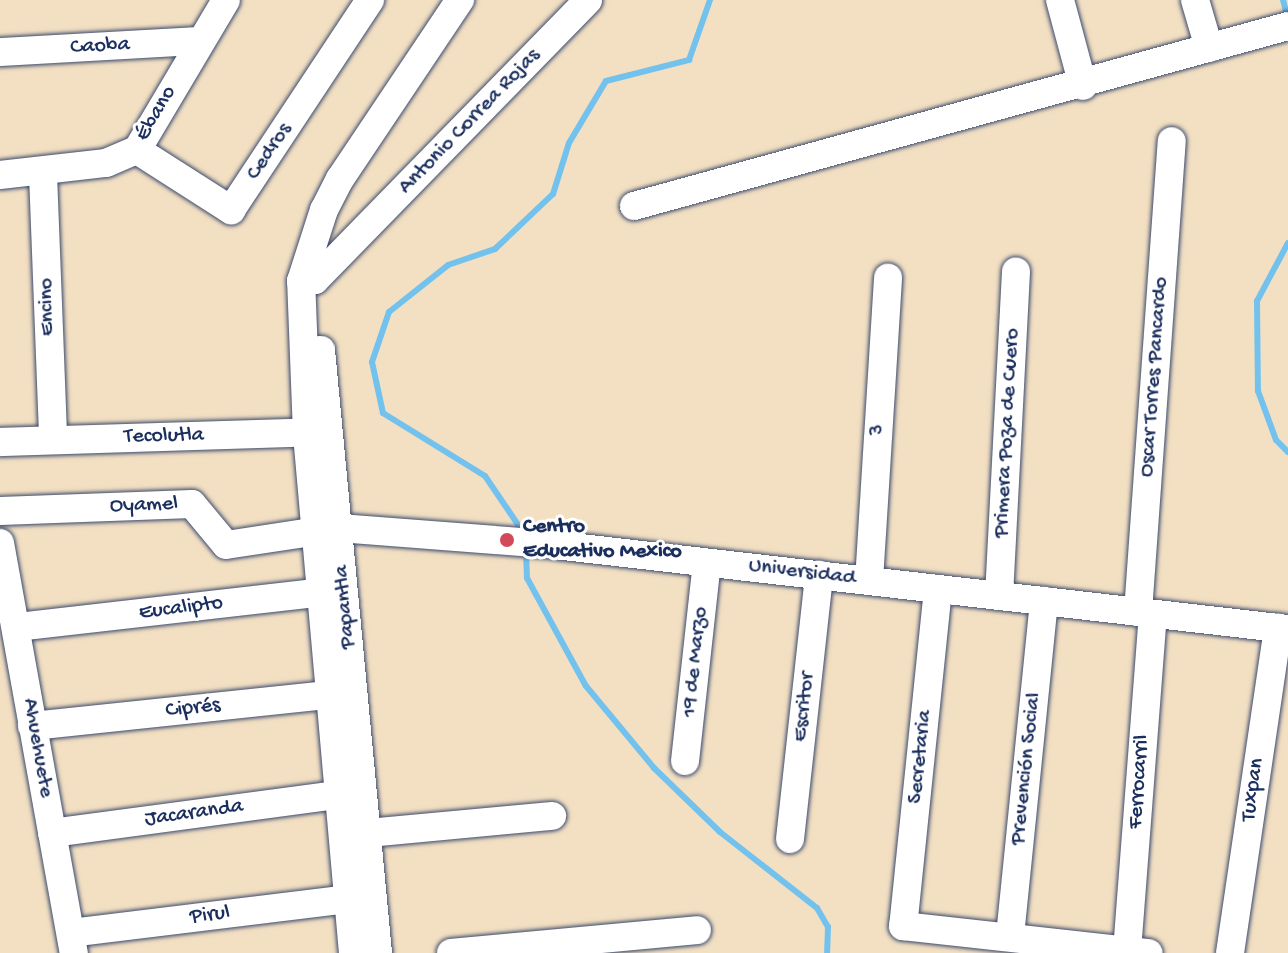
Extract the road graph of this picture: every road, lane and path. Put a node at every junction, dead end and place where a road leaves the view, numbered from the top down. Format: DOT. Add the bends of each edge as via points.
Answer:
graph roads {
  1 [pos="226,0"];
  2 [pos="370,0"];
  3 [pos="460,0"];
  4 [pos="588,0"];
  5 [pos="1060,0"];
  6 [pos="1195,0"];
  7 [pos="1275,29"];
  8 [pos="199,41"];
  9 [pos="1209,48"];
  10 [pos="0,52"];
  11 [pos="1083,86"];
  12 [pos="1172,141"];
  13 [pos="137,150"];
  14 [pos="43,174"];
  15 [pos="0,175"];
  16 [pos="634,206"];
  17 [pos="324,210"];
  18 [pos="352,243"];
  19 [pos="1016,271"];
  20 [pos="307,275"];
  21 [pos="888,278"];
  22 [pos="318,432"];
  23 [pos="53,440"];
  24 [pos="0,442"];
  25 [pos="0,511"];
  26 [pos="327,530"];
  27 [pos="0,543"];
  28 [pos="707,563"];
  29 [pos="819,575"];
  30 [pos="869,581"];
  31 [pos="938,589"];
  32 [pos="334,591"];
  33 [pos="999,596"];
  34 [pos="1044,601"];
  35 [pos="1146,613"];
  36 [pos="17,627"];
  37 [pos="1283,629"];
  38 [pos="341,694"];
  39 [pos="32,726"];
  40 [pos="685,761"];
  41 [pos="337,795"];
  42 [pos="552,816"];
  43 [pos="52,833"];
  44 [pos="368,833"];
  45 [pos="790,839"];
  46 [pos="348,899"];
  47 [pos="697,930"];
  48 [pos="917,936"];
  49 [pos="1010,936"];
  50 [pos="72,943"];
  51 [pos="1077,949"];
  52 [pos="1138,952"];
  53 [pos="353,953"];
  54 [pos="378,953"];
  55 [pos="451,953"];
  56 [pos="1230,953"];
  1 -- 8 [label="street, Ébano"];
  2 -- 13 [label="street, Cedros" via="231,210"];
  3 -- 17 [label="street, Papantla"];
  4 -- 18 [label="street, Antonio Correa Rojas"];
  5 -- 11 [label="street"];
  6 -- 9 [label="street"];
  7 -- 9 [label="street"];
  8 -- 10 [label="street, Caoba"];
  8 -- 13 [label="street, Ébano"];
  9 -- 11 [label="street"];
  11 -- 16 [label="street" via="760,168"];
  12 -- 35 [label="street, Oscar Torres Pancardo"];
  13 -- 14 [label="street, Ébano" via="106,163"];
  14 -- 15 [label="street, Ébano"];
  14 -- 23 [label="street, Encino"];
  17 -- 18 [label="street" via="336,236"];
  17 -- 20 [label="street, Papantla"];
  18 -- 20 [label="street, Antonio Correa Rojas"];
  19 -- 33 [label="street, Primera Poza de Cuero"];
  20 -- 22 [label="street, Papantla"];
  21 -- 30 [label="street, 3"];
  22 -- 23 [label="street, Tecolutla"];
  22 -- 26 [label="street, Papantla"];
  23 -- 24 [label="street, Tecolutla"];
  25 -- 26 [label="street, Oyamel" via="192,504 226,545"];
  26 -- 28 [label="street, Universidad" via="546,544"];
  26 -- 32 [label="street, Papantla"];
  27 -- 36 [label="street, Ahuehuete"];
  28 -- 29 [label="street, Universidad"];
  28 -- 40 [label="street, 19 de Marzo"];
  29 -- 30 [label="street, Universidad"];
  29 -- 45 [label="street, Escritor"];
  30 -- 31 [label="street, Universidad"];
  31 -- 33 [label="street, Universidad"];
  31 -- 48 [label="street, Secretaria"];
  32 -- 36 [label="street, Eucalipto"];
  32 -- 38 [label="street, Papantla"];
  33 -- 34 [label="street, Universidad"];
  34 -- 35 [label="street, Universidad"];
  34 -- 49 [label="street, Prevención Social"];
  35 -- 37 [label="street, Universidad"];
  35 -- 52 [label="street, Ferrocarril"];
  36 -- 39 [label="street, Ahuehuete"];
  37 -- 56 [label="street, Tuxpan"];
  38 -- 39 [label="street, Ciprés"];
  38 -- 41 [label="street, Papantla"];
  38 -- 44 [label="street, Papantla"];
  39 -- 43 [label="street, Ahuehuete"];
  41 -- 43 [label="street, Jacaranda"];
  41 -- 46 [label="street, Papantla"];
  42 -- 44 [label="street"];
  43 -- 50 [label="street, Ahuehuete"];
  44 -- 54 [label="street, Papantla"];
  46 -- 50 [label="street, Pirul"];
  46 -- 53 [label="street, Papantla"];
  47 -- 55 [label="street"];
  48 -- 49 [label="street"];
  49 -- 51 [label="street"];
  51 -- 52 [label="street"];
}
